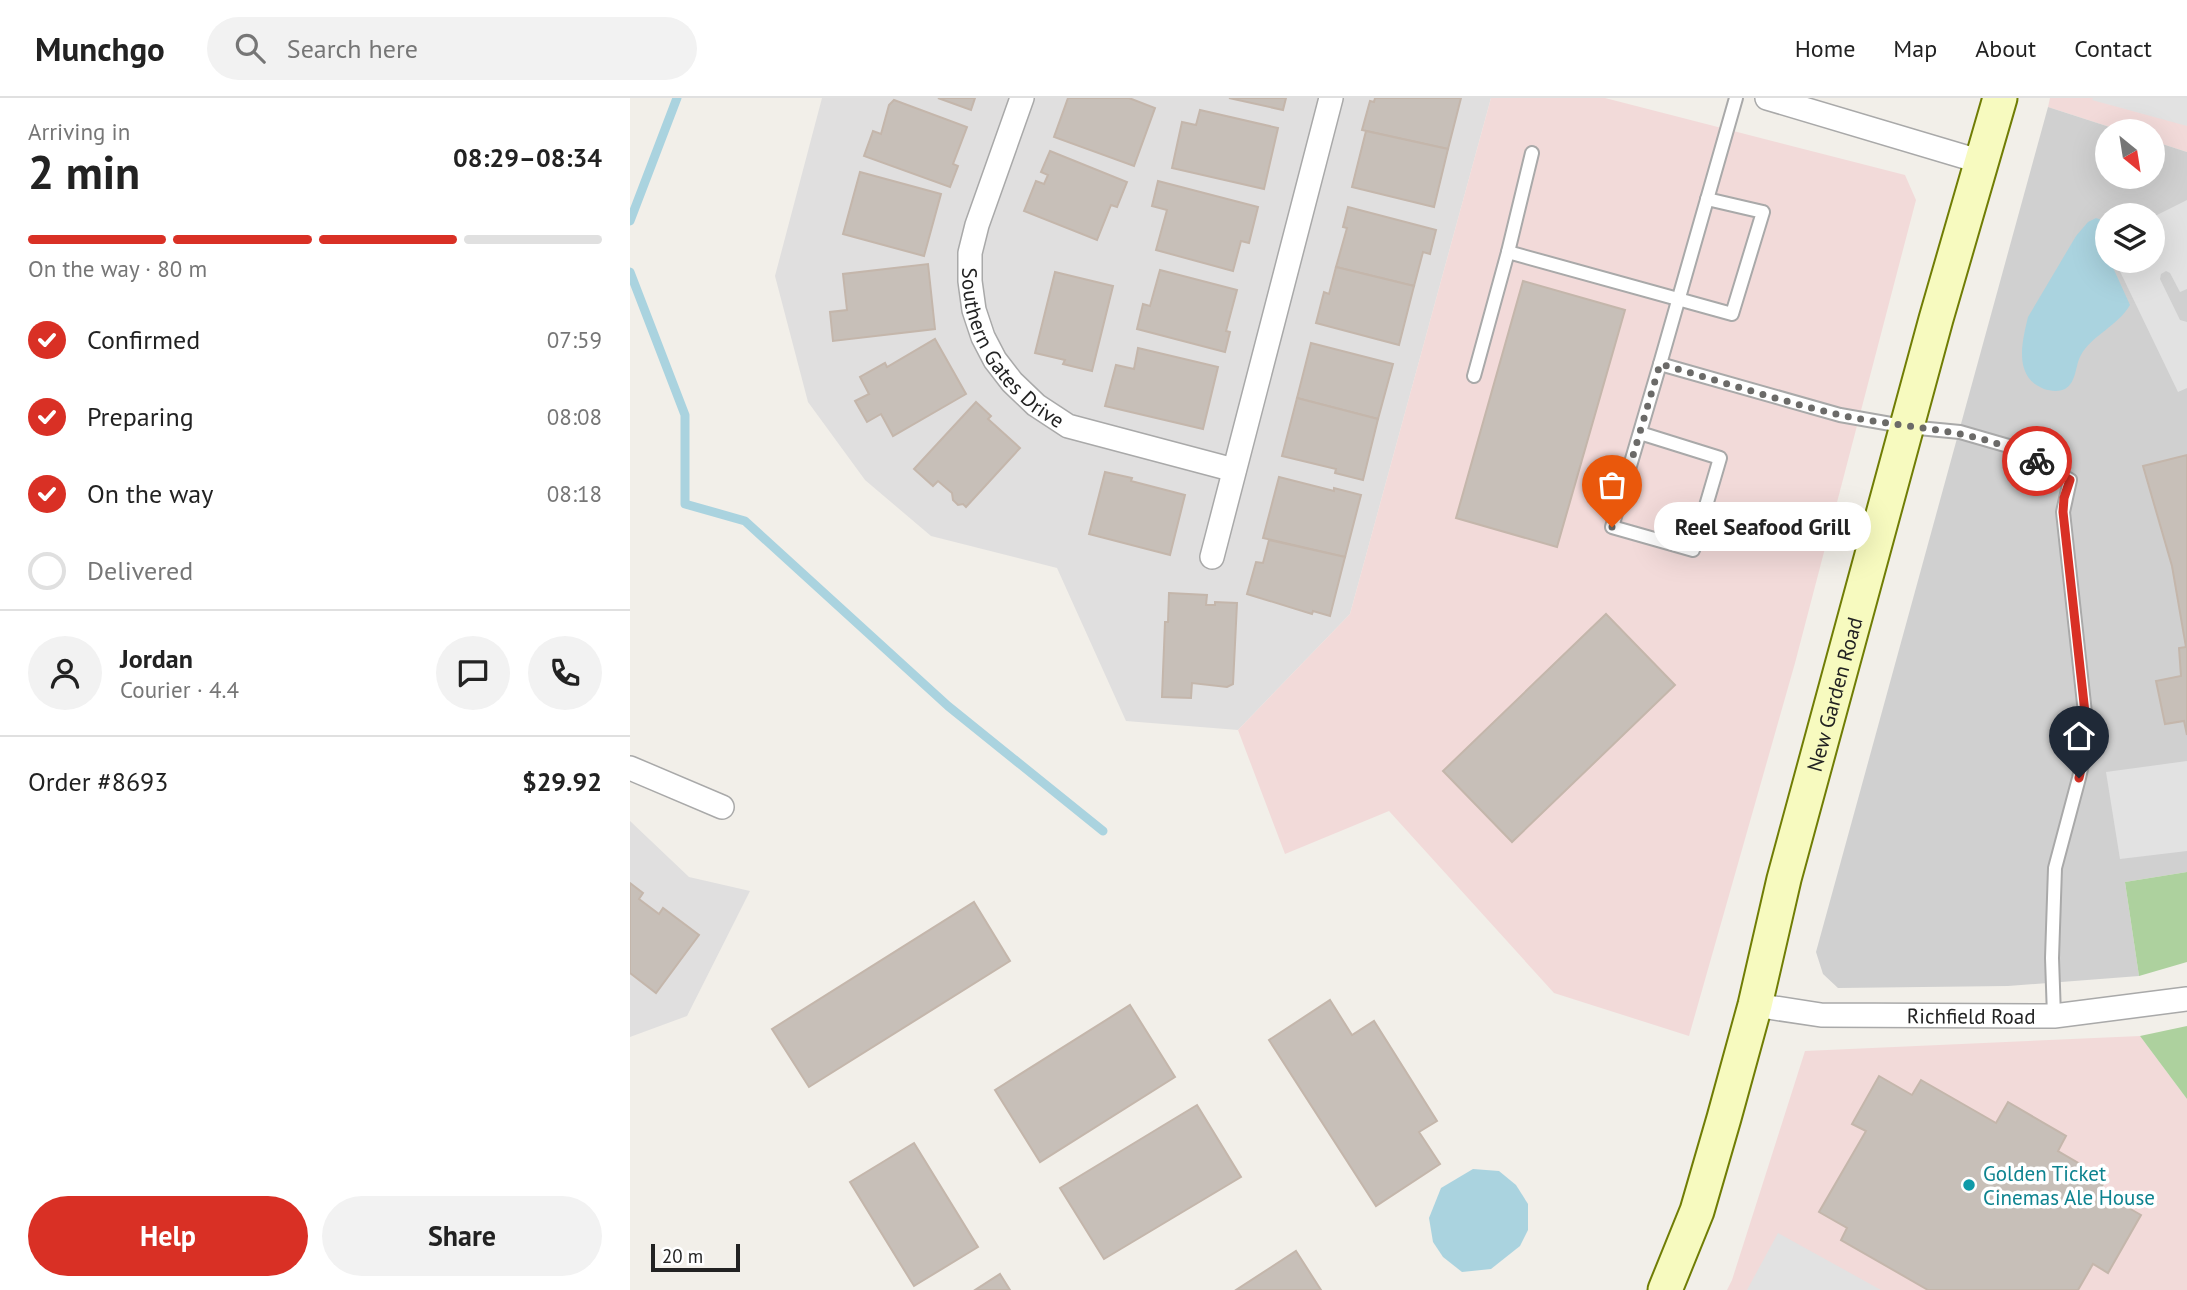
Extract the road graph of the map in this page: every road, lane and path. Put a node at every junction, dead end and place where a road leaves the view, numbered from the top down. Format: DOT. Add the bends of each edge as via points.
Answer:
graph roads {
  1 [pos="1022,98"];
  2 [pos="1331,98"];
  3 [pos="1736,98"];
  4 [pos="1767,98"];
  5 [pos="2000,98"];
  6 [pos="1532,153"];
  7 [pos="1982,162"];
  8 [pos="1707,199"];
  9 [pos="1508,252"];
  10 [pos="1678,299"];
  11 [pos="1660,364"];
  12 [pos="1474,376"];
  13 [pos="1908,428"];
  14 [pos="1640,433"];
  15 [pos="1234,470"];
  16 [pos="1212,557"];
  17 [pos="630,768"];
  18 [pos="722,807"];
  19 [pos="2187,999"];
  20 [pos="1755,1005"];
  21 [pos="2054,1016"];
  22 [pos="1665,1290"];
  1 -- 15 [label="street, Southern Gates Drive" via="970,253 974,310 995,360 1036,405 1068,426"];
  2 -- 15 [label="street"];
  3 -- 8 [label="lane"];
  4 -- 7 [label="street"];
  5 -- 7 [label="main road, New Garden Road"];
  6 -- 9 [label="lane"];
  7 -- 13 [label="main road, New Garden Road"];
  8 -- 10 [label="lane"];
  8 -- 10 [label="lane" via="1763,212 1732,314"];
  9 -- 10 [label="lane"];
  9 -- 12 [label="lane"];
  10 -- 11 [label="lane"];
  11 -- 13 [label="lane" via="1840,415"];
  11 -- 14 [label="lane"];
  13 -- 20 [label="main road, New Garden Road" via="1784,879"];
  13 -- 21 [label="lane" via="1960,432 2012,447 2070,480 2063,512 2086,722 2085,751 2055,868"];
  14 -- 14 [label="lane" via="1612,527 1693,550 1720,458"];
  15 -- 16 [label="street"];
  17 -- 18 [label="street"];
  19 -- 21 [label="street, Richfield Road"];
  20 -- 21 [label="street, Richfield Road" via="1821,1014"];
  20 -- 22 [label="main road, New Garden Road" via="1697,1211"];
}
